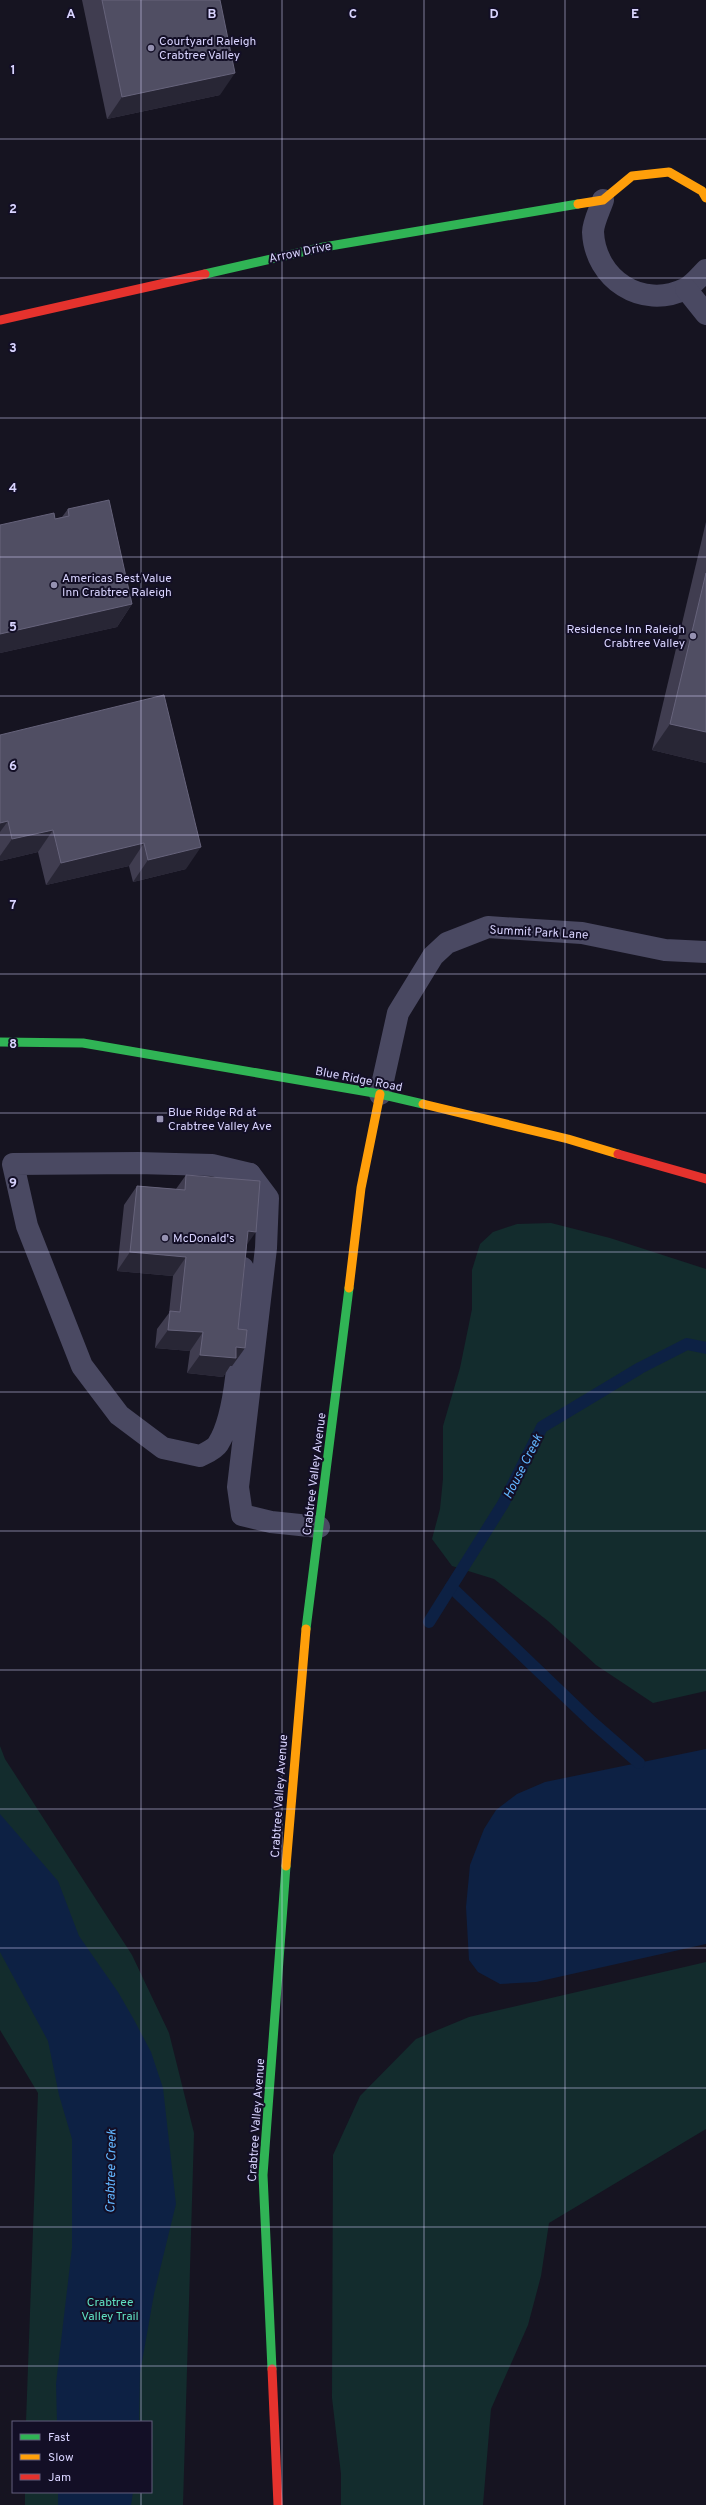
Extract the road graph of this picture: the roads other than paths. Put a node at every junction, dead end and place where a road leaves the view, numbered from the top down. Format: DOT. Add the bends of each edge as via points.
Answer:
graph roads {
  1 [pos="706,198"];
  2 [pos="603,200"];
  3 [pos="706,270"];
  4 [pos="686,289"];
  5 [pos="706,314"];
  6 [pos="0,320"];
  7 [pos="706,952"];
  8 [pos="0,1042"];
  9 [pos="380,1094"];
  10 [pos="250,1174"];
  11 [pos="706,1179"];
  12 [pos="319,1527"];
  13 [pos="278,2505"];
  1 -- 2 [label="street" via="702,191 669,172 632,176"];
  2 -- 4 [label="street" via="593,231 600,263 623,287 654,296"];
  2 -- 6 [label="street, Arrow Drive" via="324,247"];
  3 -- 4 [label="street"];
  4 -- 5 [label="street"];
  7 -- 9 [label="street, Summit Park Lane" via="665,950 582,933 488,927 447,943 433,956 398,1013"];
  8 -- 9 [label="street, Blue Ridge Road" via="83,1043"];
  9 -- 11 [label="street, Blue Ridge Road" via="568,1139"];
  9 -- 12 [label="street, Crabtree Valley Avenue" via="361,1188"];
  10 -- 10 [label="street" via="212,1165 190,1164 13,1164 27,1226 82,1366 119,1415 163,1448 200,1456 217,1446 229,1421 236,1379"];
  10 -- 12 [label="street" via="268,1198 266,1248 238,1487 242,1515 271,1522"];
  12 -- 13 [label="street, Crabtree Valley Avenue" via="301,1668 263,2175"];
}
